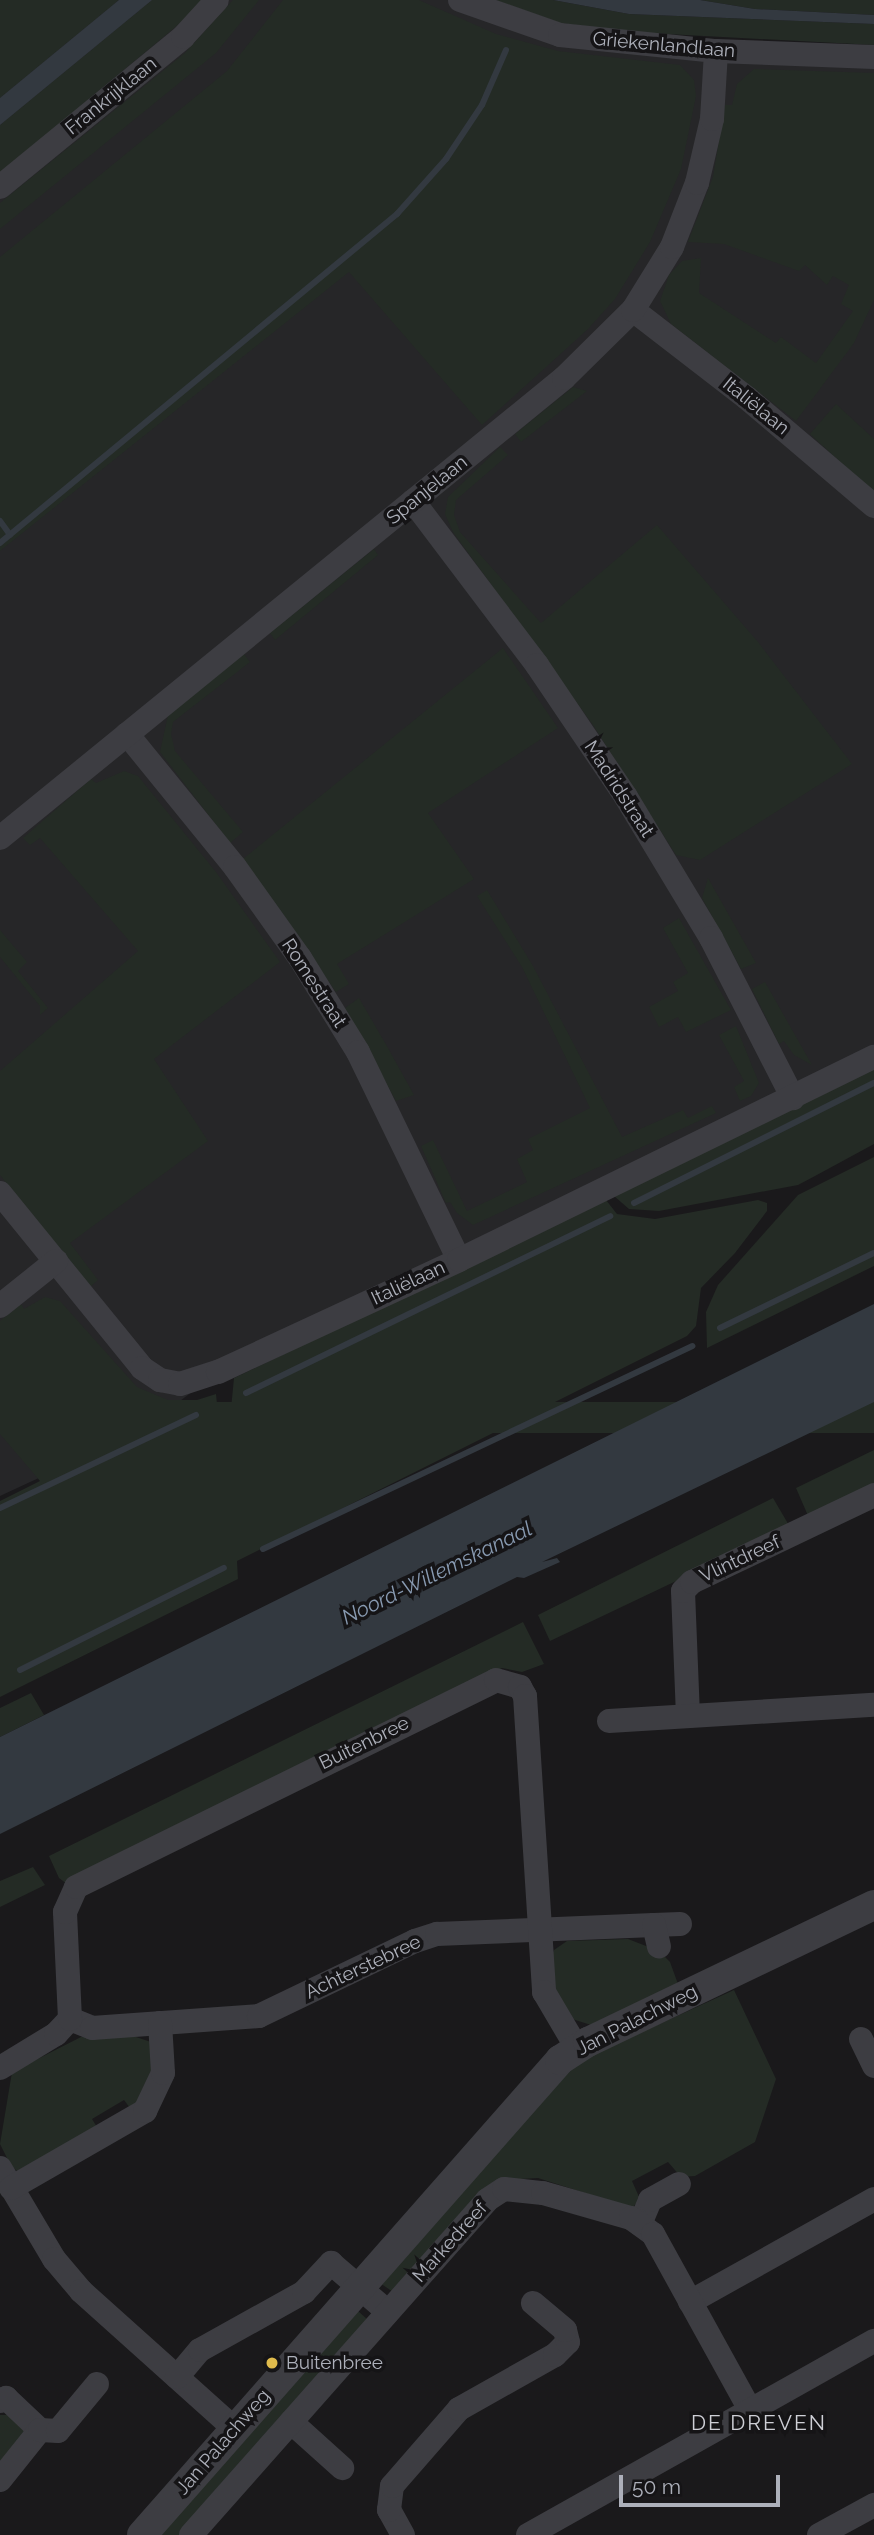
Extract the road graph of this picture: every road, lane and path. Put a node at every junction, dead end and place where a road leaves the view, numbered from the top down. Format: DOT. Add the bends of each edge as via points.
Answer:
graph roads {
  1 [pos="217,0"];
  2 [pos="460,0"];
  3 [pos="716,51"];
  4 [pos="874,57"];
  5 [pos="0,187"];
  6 [pos="633,310"];
  7 [pos="413,501"];
  8 [pos="874,506"];
  9 [pos="127,734"];
  10 [pos="0,838"];
  11 [pos="874,1058"];
  12 [pos="793,1098"];
  13 [pos="0,1193"];
  14 [pos="459,1260"];
  15 [pos="56,1261"];
  16 [pos="0,1306"];
  17 [pos="874,1495"];
  18 [pos="874,1705"];
  19 [pos="688,1716"];
  20 [pos="609,1721"];
  21 [pos="874,1905"];
  22 [pos="680,1924"];
  23 [pos="541,1931"];
  24 [pos="70,2019"];
  25 [pos="160,2023"];
  26 [pos="861,2039"];
  27 [pos="577,2048"];
  28 [pos="874,2066"];
  29 [pos="0,2068"];
  30 [pos="6,2178"];
  31 [pos="680,2184"];
  32 [pos="874,2199"];
  33 [pos="640,2224"];
  34 [pos="360,2286"];
  35 [pos="690,2302"];
  36 [pos="533,2303"];
  37 [pos="388,2312"];
  38 [pos="874,2341"];
  39 [pos="177,2377"];
  40 [pos="97,2384"];
  41 [pos="0,2401"];
  42 [pos="750,2410"];
  43 [pos="291,2422"];
  44 [pos="235,2429"];
  45 [pos="40,2430"];
  46 [pos="342,2468"];
  47 [pos="0,2480"];
  48 [pos="874,2505"];
  49 [pos="142,2535"];
  50 [pos="191,2535"];
  51 [pos="403,2535"];
  52 [pos="528,2535"];
  53 [pos="819,2535"];
  1 -- 5 [label="street, Frankrijklaan" via="183,37"];
  2 -- 3 [label="street, Griekenlandlaan" via="560,35"];
  3 -- 4 [label="street, Griekenlandlaan"];
  3 -- 6 [label="street, Spanjelaan" via="712,119 697,183 672,247"];
  6 -- 7 [label="street, Spanjelaan" via="583,361"];
  6 -- 8 [label="street, Italiëlaan" via="747,398"];
  7 -- 9 [label="street, Spanjelaan"];
  7 -- 12 [label="street, Madridstraat" via="537,665 626,797 710,938"];
  9 -- 10 [label="street, Spanjelaan"];
  9 -- 14 [label="street, Romestraat" via="235,867 300,958 358,1052"];
  11 -- 12 [label="street, Italiëlaan"];
  12 -- 14 [label="street, Italiëlaan"];
  13 -- 15 [label="street, Italiëlaan"];
  14 -- 15 [label="street, Italiëlaan" via="207,1377 180,1384 142,1368"];
  15 -- 16 [label="street"];
  17 -- 19 [label="street, Vlintdreef" via="692,1582 683,1591"];
  18 -- 19 [label="street"];
  19 -- 20 [label="street"];
  21 -- 27 [label="street, Jan Palachweg"];
  22 -- 23 [label="street, Achterstebree" via="657,1935"];
  23 -- 24 [label="street, Buitenbree" via="528,1709 520,1686 496,1680 76,1886 65,1912"];
  23 -- 25 [label="street, Achterstebree" via="425,1937 258,2016"];
  23 -- 27 [label="street, Buitenbree" via="544,1992"];
  24 -- 25 [label="street, Achterstebree" via="92,2028"];
  24 -- 29 [label="street" via="56,2034"];
  25 -- 30 [label="street" via="163,2073 145,2111"];
  26 -- 28 [label="street"];
  27 -- 34 [label="street, Jan Palachweg" via="552,2068"];
  30 -- 39 [label="street" via="54,2259 80,2291"];
  31 -- 33 [label="street" via="650,2200"];
  32 -- 35 [label="street"];
  33 -- 35 [label="street" via="653,2234"];
  33 -- 37 [label="street, Markedreef" via="543,2193 504,2189 487,2200"];
  34 -- 37 [label="street"];
  34 -- 39 [label="street" via="331,2263 304,2292 200,2350"];
  34 -- 44 [label="street, Jan Palachweg"];
  35 -- 42 [label="street"];
  36 -- 51 [label="street" via="565,2330 568,2342 555,2355 459,2409 392,2486 389,2510"];
  37 -- 43 [label="street, Markedreef"];
  38 -- 42 [label="street"];
  39 -- 44 [label="street"];
  40 -- 45 [label="street" via="58,2431"];
  41 -- 45 [label="street" via="6,2398"];
  42 -- 52 [label="street"];
  43 -- 46 [label="street"];
  43 -- 50 [label="street, Markedreef"];
  44 -- 49 [label="street, Jan Palachweg"];
  45 -- 47 [label="street"];
  48 -- 53 [label="street"];
}
